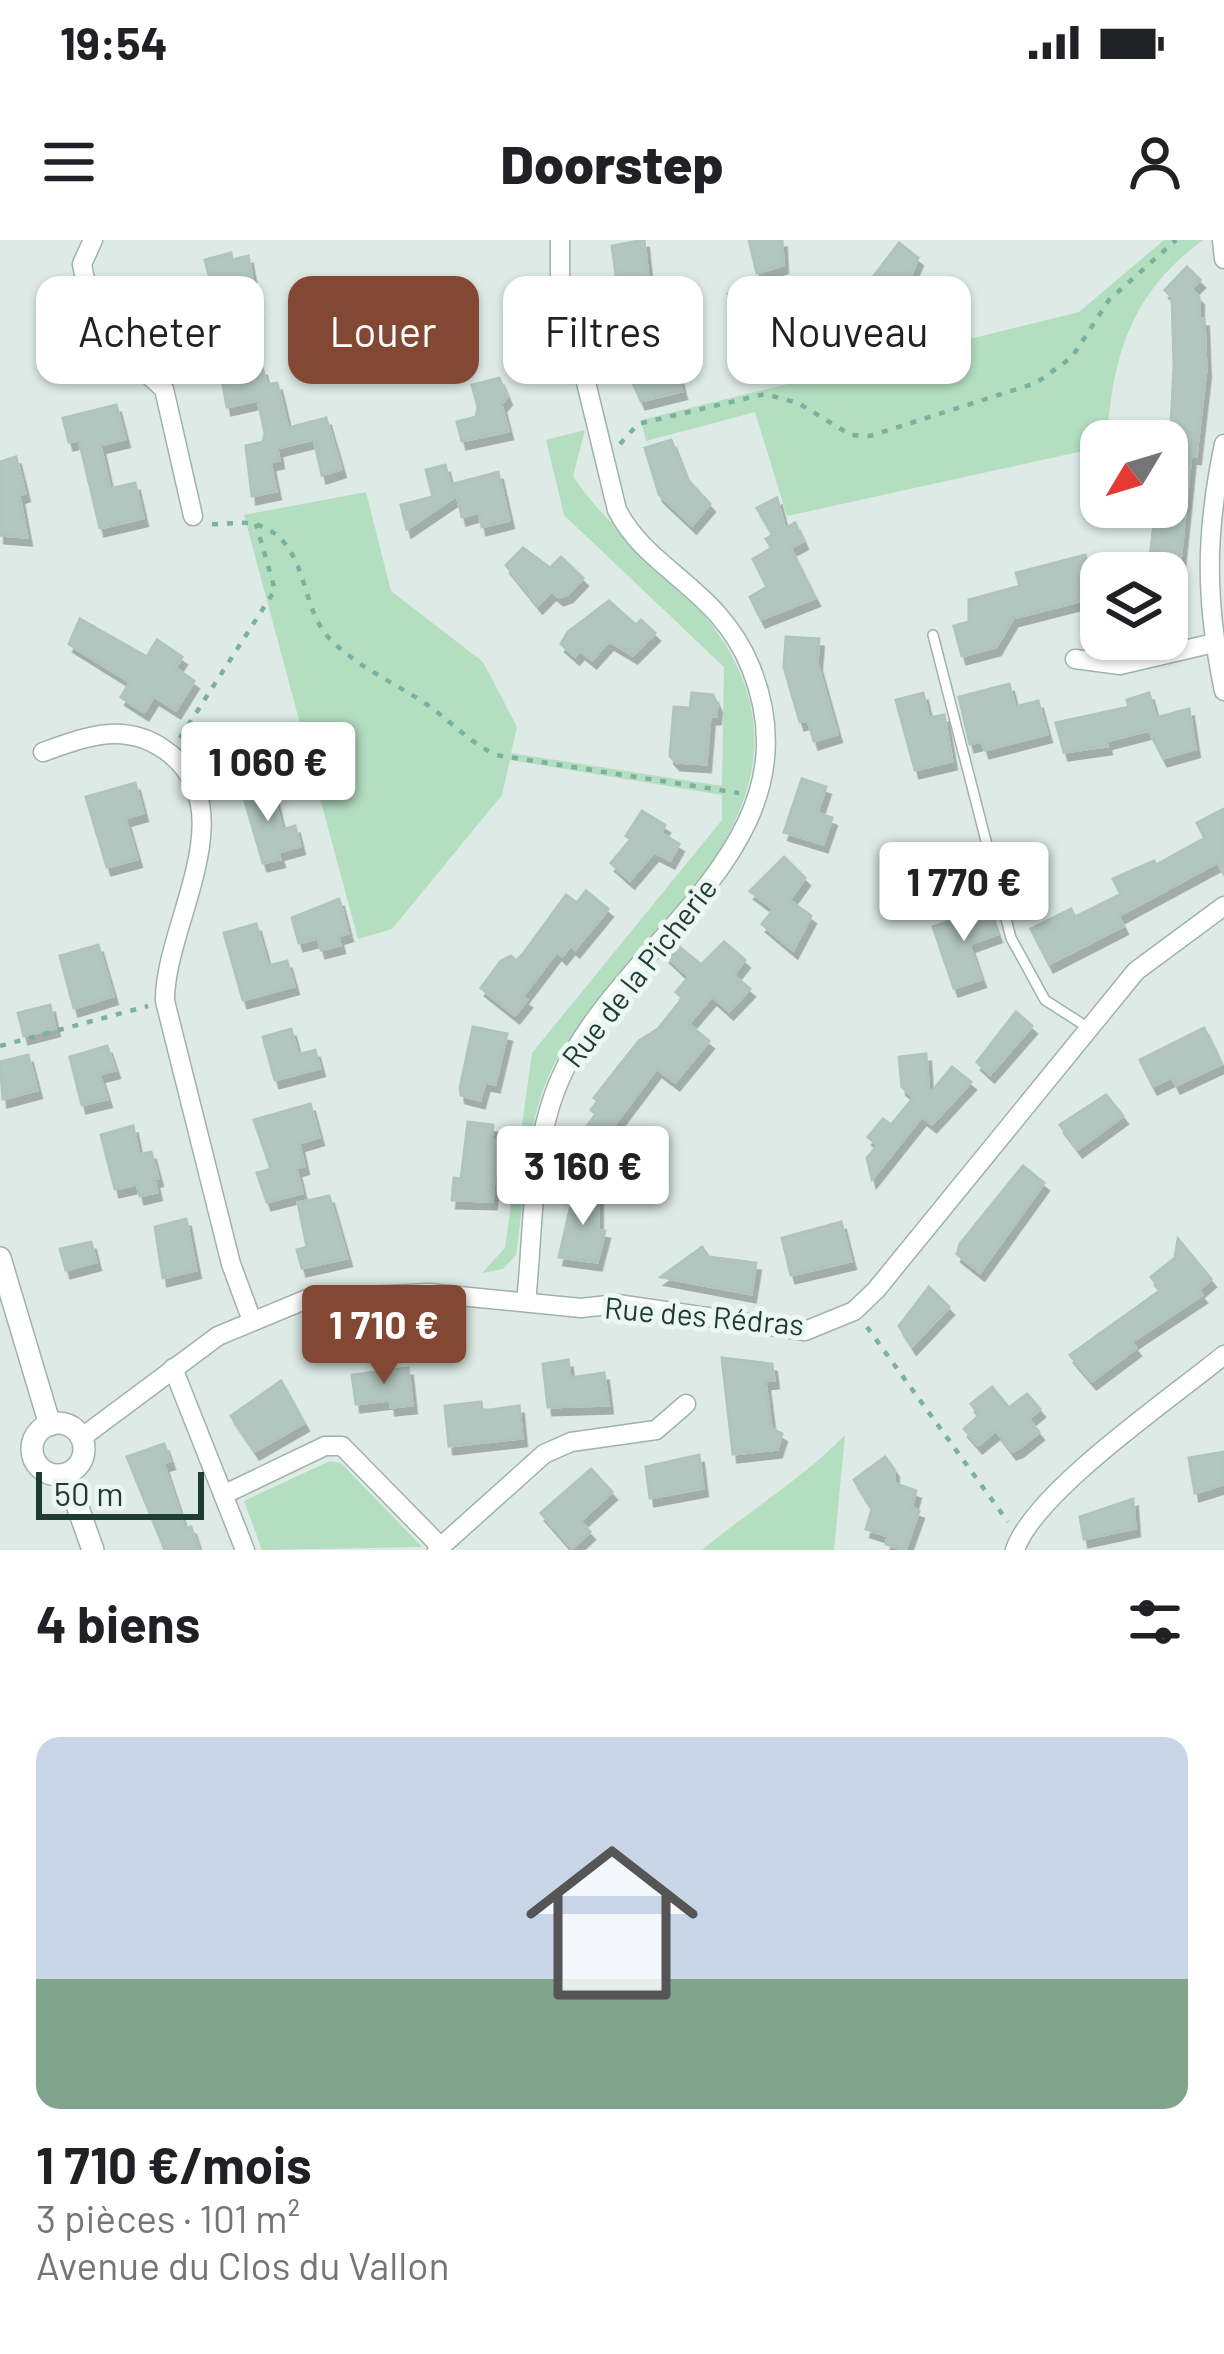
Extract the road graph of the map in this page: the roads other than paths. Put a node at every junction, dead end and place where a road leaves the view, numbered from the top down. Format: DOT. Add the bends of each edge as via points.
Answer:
graph roads {
  1 [pos="93,240"];
  2 [pos="560,240"];
  3 [pos="1222,240"];
  4 [pos="1224,259"];
  5 [pos="1224,444"];
  6 [pos="193,517"];
  7 [pos="1215,537"];
  8 [pos="933,634"];
  9 [pos="1214,643"];
  10 [pos="1075,658"];
  11 [pos="1224,691"];
  12 [pos="43,752"];
  13 [pos="1224,906"];
  14 [pos="1087,1027"];
  15 [pos="0,1258"];
  16 [pos="526,1302"];
  17 [pos="251,1318"];
  18 [pos="1224,1355"];
  19 [pos="173,1368"];
  20 [pos="686,1404"];
  21 [pos="50,1425"];
  22 [pos="81,1438"];
  23 [pos="66,1474"];
  24 [pos="226,1494"];
  25 [pos="1017,1542"];
  26 [pos="439,1548"];
  27 [pos="93,1550"];
  28 [pos="245,1550"];
  1 -- 6 [label="street" via="82,264 86,285 114,344 164,389"];
  2 -- 16 [label="street, Rue de la Picherie" via="560,275 593,420 626,527 703,593 741,645 764,725 757,796 730,857 605,1010 560,1079 540,1147"];
  3 -- 4 [label="street"];
  5 -- 7 [label="street"];
  7 -- 9 [label="street"];
  8 -- 14 [label="lane" via="1011,938 1045,1000"];
  9 -- 10 [label="street" via="1120,665"];
  9 -- 11 [label="street"];
  12 -- 17 [label="street" via="109,732 132,734 170,753 190,777 202,826 165,976 166,1001"];
  13 -- 14 [label="street" via="1170,940"];
  14 -- 16 [label="street, Rue des Rédras" via="854,1311 805,1331 617,1304"];
  15 -- 21 [label="street"];
  16 -- 17 [label="street, Rue des Rédras" via="336,1295"];
  17 -- 19 [label="street, Rue des Rédras"];
  18 -- 25 [label="street" via="1050,1498"];
  19 -- 22 [label="street, Rue des Rédras"];
  19 -- 24 [label="street"];
  20 -- 26 [label="street" via="656,1430 571,1442 544,1454"];
  21 -- 22 [label="street" via="71,1427"];
  21 -- 23 [label="street" via="36,1436 35,1461 48,1473"];
  22 -- 23 [label="street" via="83,1455"];
  23 -- 27 [label="street"];
  24 -- 26 [label="street" via="325,1446 342,1446"];
  24 -- 28 [label="street"];
}
